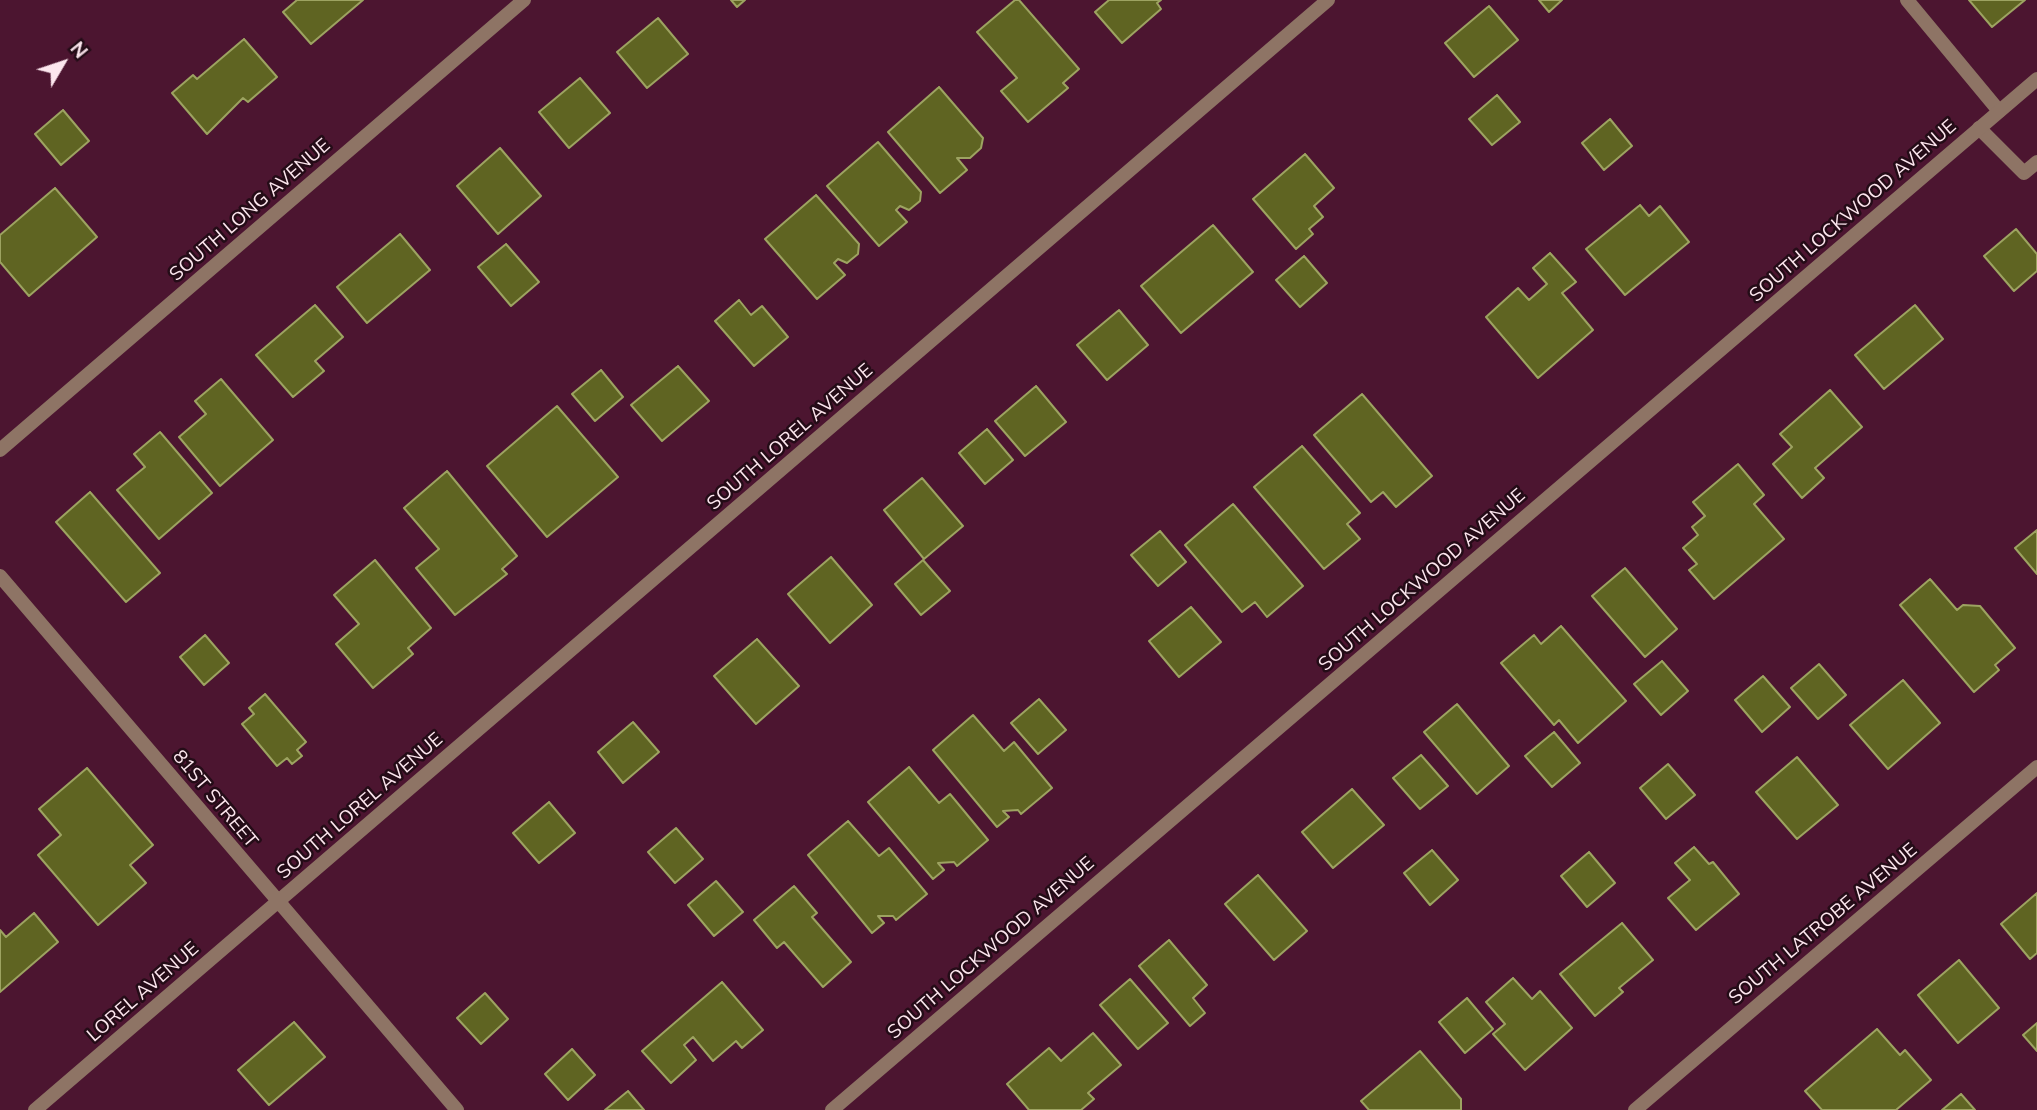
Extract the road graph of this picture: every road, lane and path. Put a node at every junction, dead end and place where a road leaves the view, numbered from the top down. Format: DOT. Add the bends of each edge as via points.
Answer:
graph roads {
  1 [pos="524,0"];
  2 [pos="1328,0"];
  3 [pos="1907,0"];
  4 [pos="2037,79"];
  5 [pos="1999,111"];
  6 [pos="1979,128"];
  7 [pos="2037,162"];
  8 [pos="0,450"];
  9 [pos="0,576"];
  10 [pos="2037,767"];
  11 [pos="278,902"];
  12 [pos="34,1110"];
  13 [pos="457,1110"];
  14 [pos="832,1110"];
  15 [pos="1635,1110"];
  1 -- 8 [label="street, SOUTH LONG AVENUE"];
  2 -- 11 [label="street, SOUTH LOREL AVENUE"];
  3 -- 5 [label="street"];
  4 -- 5 [label="street, SOUTH LOCKWOOD AVENUE"];
  5 -- 6 [label="street, SOUTH LOCKWOOD AVENUE"];
  6 -- 7 [label="street" via="2024,173"];
  6 -- 14 [label="street, SOUTH LOCKWOOD AVENUE"];
  9 -- 11 [label="street, 81ST STREET"];
  10 -- 15 [label="street, SOUTH LATROBE AVENUE"];
  11 -- 12 [label="street, LOREL AVENUE"];
  11 -- 13 [label="street, 81ST STREET"];
}
